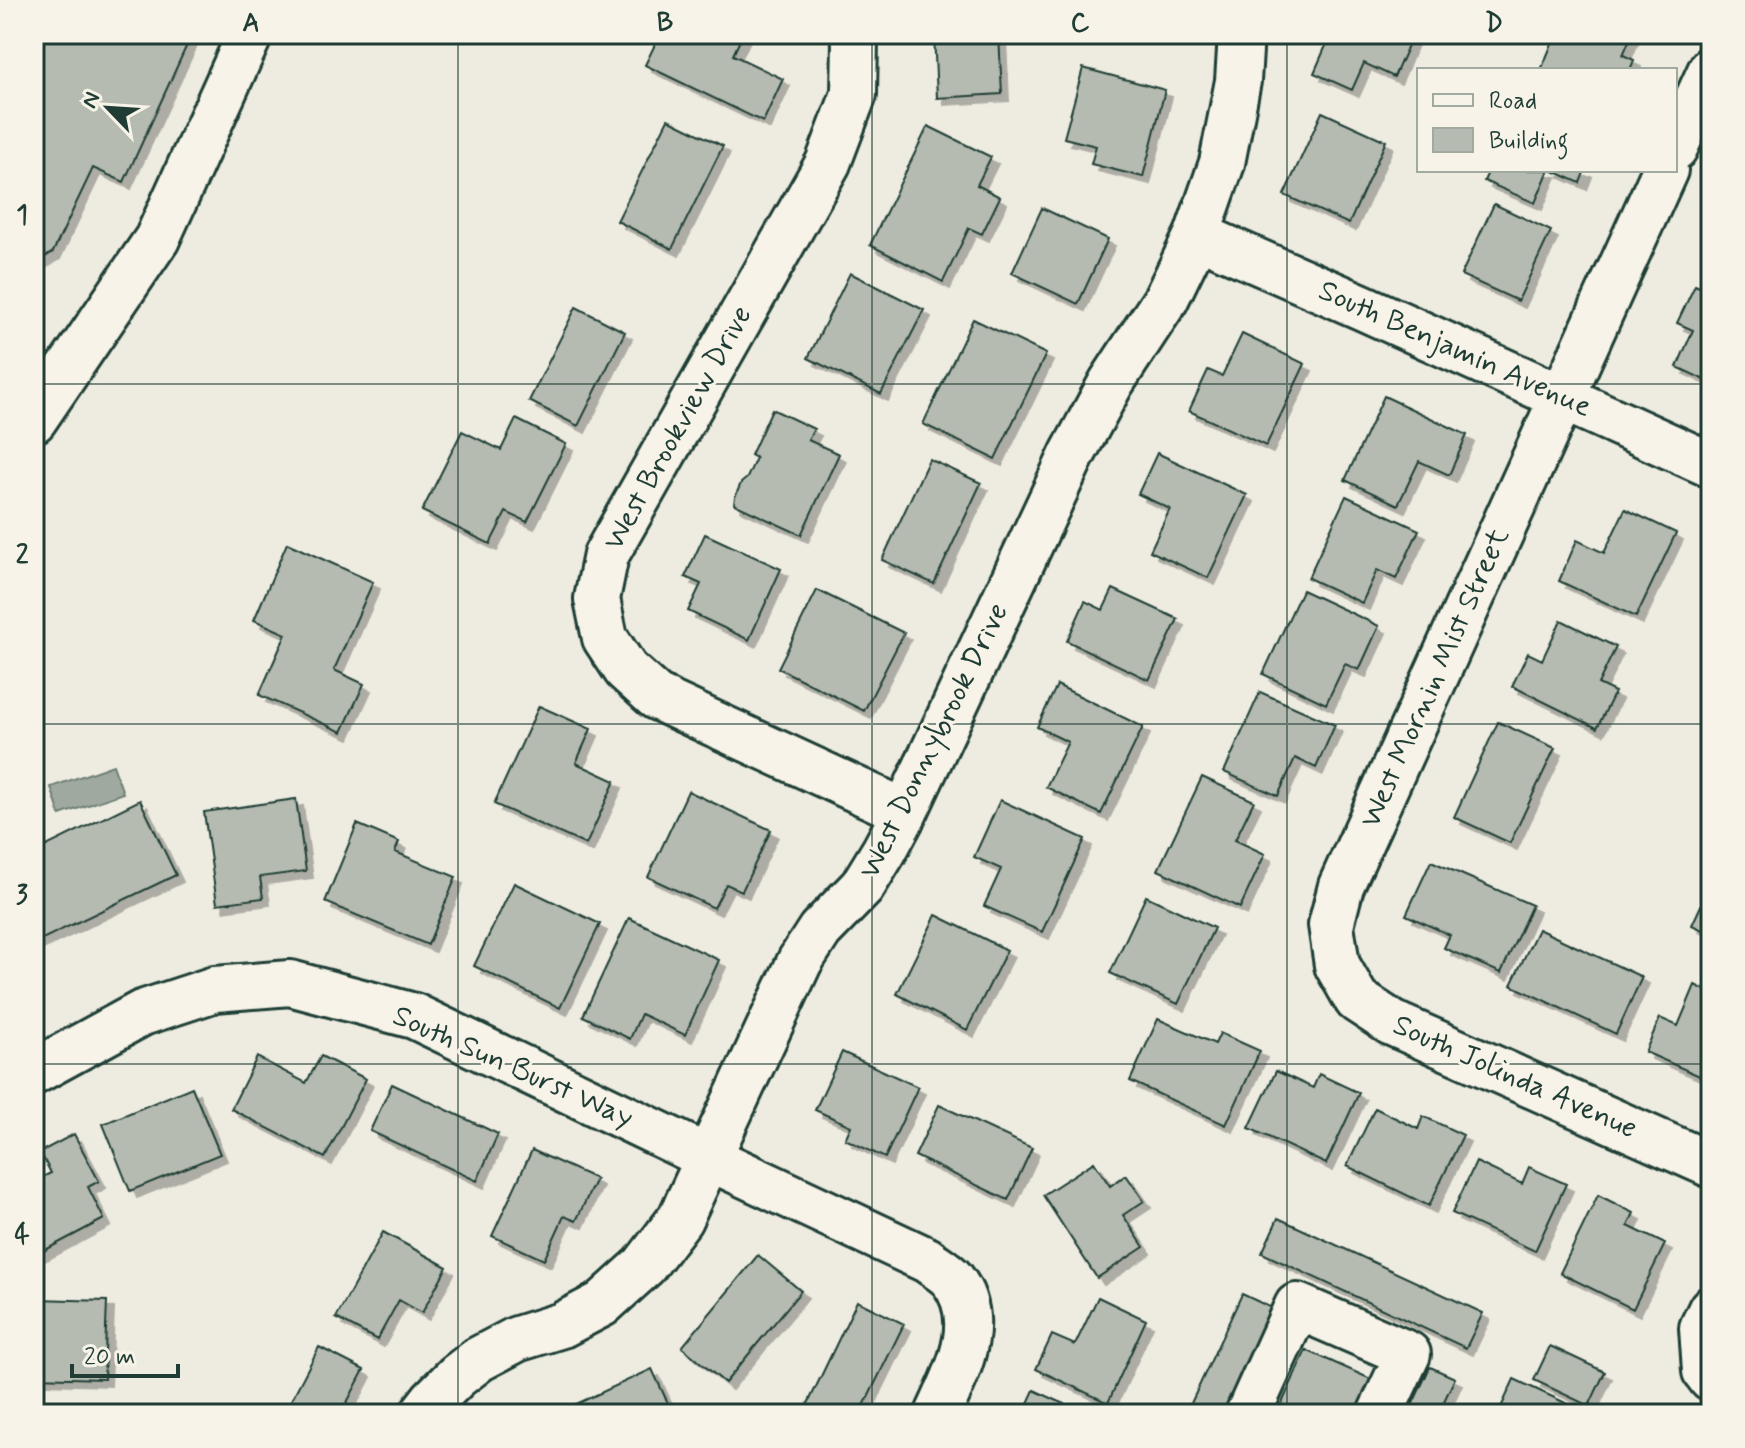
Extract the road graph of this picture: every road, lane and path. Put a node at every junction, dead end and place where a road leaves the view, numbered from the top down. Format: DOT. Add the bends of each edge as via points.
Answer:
graph roads {
  1 [pos="250,34"];
  2 [pos="853,34"];
  3 [pos="1241,34"];
  4 [pos="1711,69"];
  5 [pos="1677,144"];
  6 [pos="1664,172"];
  7 [pos="1197,235"];
  8 [pos="1562,397"];
  9 [pos="34,420"];
  10 [pos="1711,465"];
  11 [pos="905,812"];
  12 [pos="1337,965"];
  13 [pos="34,1072"];
  14 [pos="709,1158"];
  15 [pos="1711,1165"];
  16 [pos="1711,1309"];
  17 [pos="1708,1375"];
  18 [pos="422,1414"];
  19 [pos="938,1414"];
  20 [pos="1248,1414"];
  21 [pos="1380,1414"];
  1 -- 9 [label="street" via="157,239"];
  2 -- 11 [label="street, West Brookview Drive" via="854,94 828,163 606,555 597,599 605,638 626,670 656,697"];
  3 -- 7 [label="street, West Donnybrook Drive" via="1222,163"];
  4 -- 5 [label="street"];
  6 -- 8 [label="street, West Mornin Mist Street"];
  7 -- 8 [label="street, South Benjamin Avenue"];
  7 -- 11 [label="street, West Donnybrook Drive" via="1166,299 1072,455"];
  8 -- 10 [label="street, South Benjamin Avenue"];
  8 -- 12 [label="street, West Mornin Mist Street" via="1341,886 1331,925"];
  11 -- 14 [label="street, West Donnybrook Drive" via="862,887 820,930 800,961"];
  12 -- 15 [label="street, South Jolinda Avenue" via="1357,1000 1392,1023"];
  13 -- 14 [label="street, South Sun Burst Way" via="142,1013 215,989 290,983 414,1016"];
  14 -- 18 [label="street, West Donnybrook Drive" via="680,1219 644,1266 602,1304 479,1359"];
  14 -- 19 [label="street, South Sun Burst Way" via="927,1260 950,1277 966,1302 966,1332 962,1361"];
  16 -- 17 [label="street" via="1702,1328"];
  20 -- 21 [label="street" via="1297,1306 1408,1354"];
}
